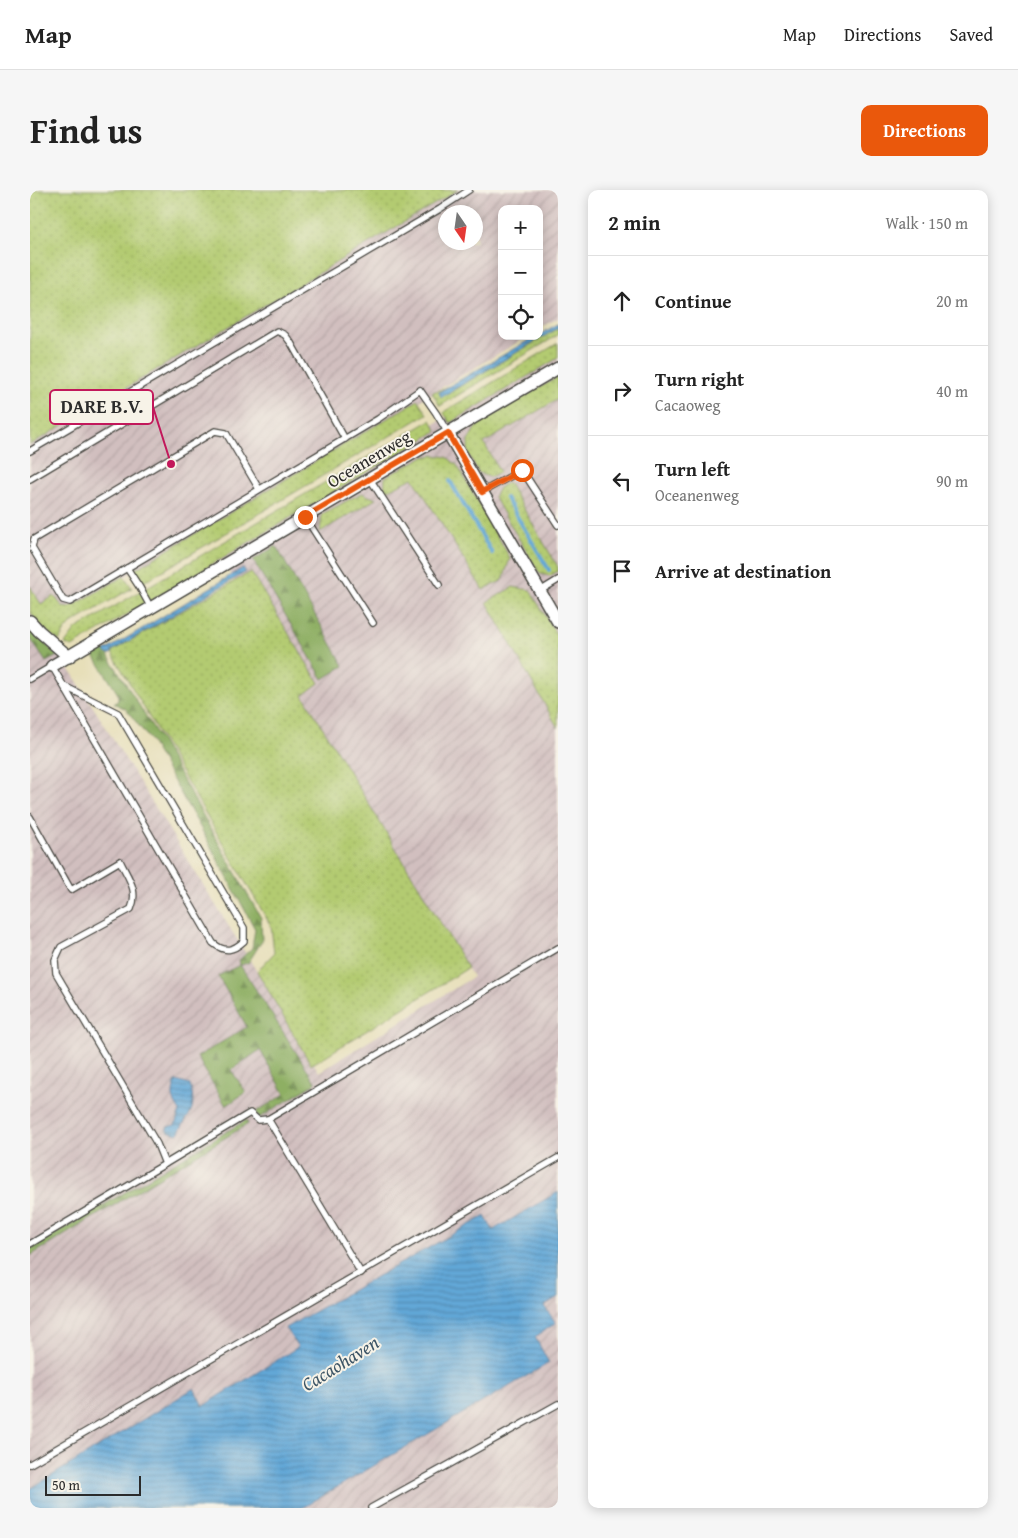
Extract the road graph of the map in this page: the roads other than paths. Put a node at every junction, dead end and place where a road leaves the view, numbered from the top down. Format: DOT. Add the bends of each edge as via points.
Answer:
graph roads {
  1 [pos="469,190"];
  2 [pos="558,368"];
  3 [pos="448,433"];
  4 [pos="345,439"];
  5 [pos="30,451"];
  6 [pos="30,479"];
  7 [pos="370,479"];
  8 [pos="260,490"];
  9 [pos="482,492"];
  10 [pos="305,517"];
  11 [pos="558,526"];
  12 [pos="127,568"];
  13 [pos="558,580"];
  14 [pos="439,585"];
  15 [pos="540,591"];
  16 [pos="150,608"];
  17 [pos="30,621"];
  18 [pos="558,622"];
  19 [pos="372,623"];
  20 [pos="69,657"];
  21 [pos="52,666"];
  22 [pos="30,679"];
  23 [pos="64,686"];
  24 [pos="30,817"];
  25 [pos="558,948"];
  26 [pos="268,1119"];
  27 [pos="558,1158"];
  28 [pos="165,1164"];
  29 [pos="30,1244"];
  30 [pos="361,1272"];
  31 [pos="558,1404"];
  32 [pos="30,1464"];
  33 [pos="371,1508"];
  1 -- 5 [label="lane"];
  2 -- 3 [label="street, Oceanenweg"];
  3 -- 4 [label="lane" via="420,390"];
  3 -- 7 [label="street, Oceanenweg"];
  3 -- 9 [label="street"];
  4 -- 6 [label="lane" via="291,343 277,331"];
  4 -- 8 [label="lane"];
  7 -- 10 [label="street, Oceanenweg"];
  7 -- 14 [label="lane"];
  8 -- 12 [label="lane"];
  8 -- 12 [label="lane" via="226,433 215,431 34,539 32,548 63,600 70,602"];
  9 -- 11 [label="lane" via="522,470"];
  9 -- 15 [label="street"];
  10 -- 16 [label="street, Oceanenweg"];
  10 -- 19 [label="lane"];
  12 -- 16 [label="lane"];
  13 -- 15 [label="lane"];
  15 -- 18 [label="street"];
  16 -- 20 [label="street, Oceanenweg"];
  17 -- 20 [label="street"];
  20 -- 21 [label="street, Oceanenweg"];
  21 -- 22 [label="lane"];
  21 -- 23 [label="lane"];
  23 -- 23 [label="lane" via="213,943 221,949 238,946 244,941 244,928 118,713"];
  24 -- 28 [label="lane" via="71,890 120,861 134,890 135,900 131,909 61,947 55,960 56,973 157,1144"];
  25 -- 26 [label="lane"];
  26 -- 28 [label="lane" via="258,1120 250,1113"];
  26 -- 30 [label="lane"];
  27 -- 30 [label="lane"];
  28 -- 29 [label="lane"];
  30 -- 32 [label="lane"];
  31 -- 33 [label="lane"];
}
